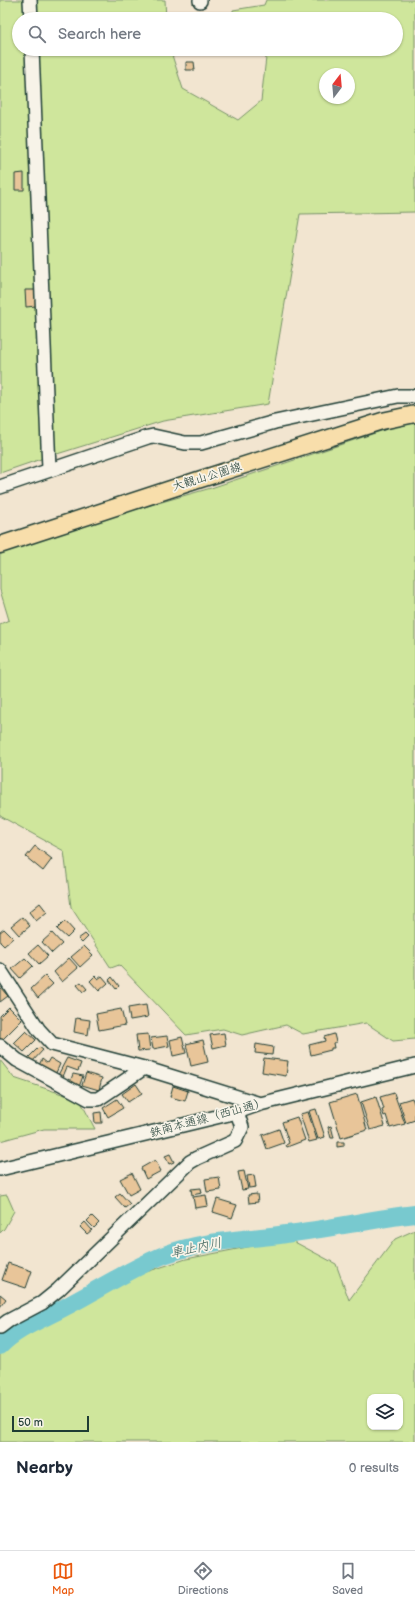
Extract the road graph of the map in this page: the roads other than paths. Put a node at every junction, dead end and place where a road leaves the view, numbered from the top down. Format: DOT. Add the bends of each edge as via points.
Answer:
graph roads {
  1 [pos="30,0"];
  2 [pos="31,12"];
  3 [pos="32,56"];
  4 [pos="415,396"];
  5 [pos="415,414"];
  6 [pos="49,469"];
  7 [pos="0,487"];
  8 [pos="0,545"];
  9 [pos="0,970"];
  10 [pos="0,1046"];
  11 [pos="415,1066"];
  12 [pos="144,1068"];
  13 [pos="260,1104"];
  14 [pos="237,1112"];
  15 [pos="0,1169"];
  16 [pos="0,1327"];
  1 -- 2 [label="street"];
  3 -- 6 [label="street"];
  4 -- 6 [label="street" via="398,396 275,422 202,443 153,436"];
  5 -- 8 [label="main road, 大観山公園線" via="389,419"];
  6 -- 7 [label="street"];
  9 -- 12 [label="street" via="39,1030 52,1044"];
  10 -- 12 [label="street" via="17,1060 89,1100 98,1100"];
  11 -- 13 [label="street, 鉄南本通線（西山通）"];
  12 -- 13 [label="street"];
  13 -- 14 [label="street, 鉄南本通線（西山通）"];
  14 -- 15 [label="street, 鉄南本通線（西山通）"];
  14 -- 16 [label="street" via="242,1127 235,1142 190,1162 58,1290 42,1303"];
}
